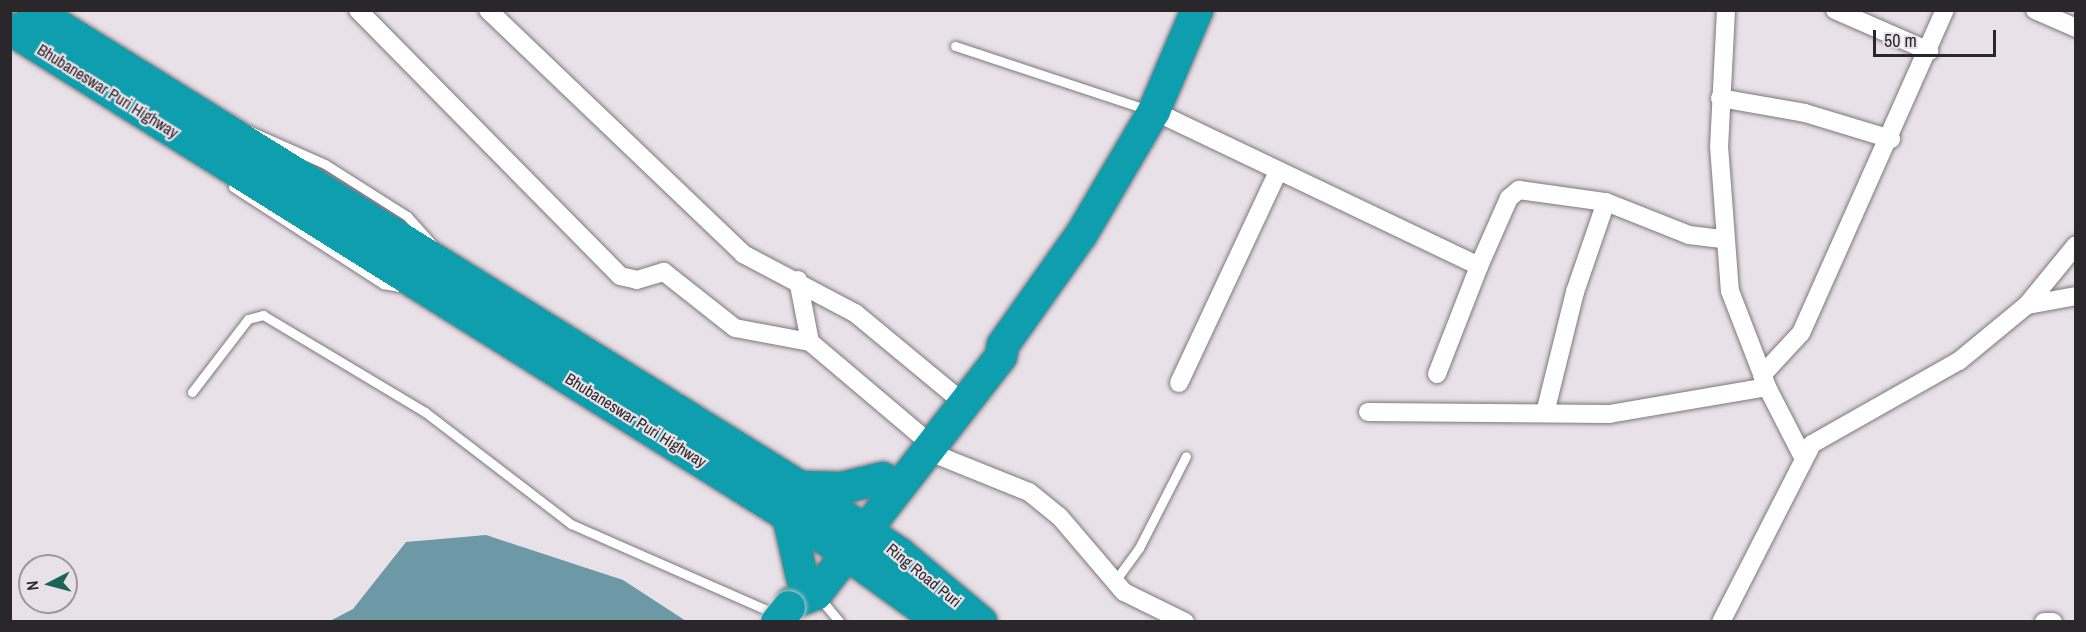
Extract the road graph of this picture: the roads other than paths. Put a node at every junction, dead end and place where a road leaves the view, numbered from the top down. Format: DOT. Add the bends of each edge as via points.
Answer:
graph roads {
  1 [pos="33,10"];
  2 [pos="358,10"];
  3 [pos="488,10"];
  4 [pos="1197,10"];
  5 [pos="1726,10"];
  6 [pos="1835,10"];
  7 [pos="1945,10"];
  8 [pos="2035,10"];
  9 [pos="2076,28"];
  10 [pos="10,29"];
  11 [pos="955,46"];
  12 [pos="1929,51"];
  13 [pos="1720,98"];
  14 [pos="1154,111"];
  15 [pos="1891,139"];
  16 [pos="219,160"];
  17 [pos="1278,172"];
  18 [pos="1606,202"];
  19 [pos="1722,238"];
  20 [pos="2076,245"];
  21 [pos="1479,266"];
  22 [pos="798,280"];
  23 [pos="2076,296"];
  24 [pos="2027,305"];
  25 [pos="810,342"];
  26 [pos="1003,345"];
  27 [pos="1437,374"];
  28 [pos="1765,381"];
  29 [pos="1179,383"];
  30 [pos="192,392"];
  31 [pos="953,394"];
  32 [pos="1546,409"];
  33 [pos="1368,412"];
  34 [pos="923,443"];
  35 [pos="1186,456"];
  36 [pos="1803,457"];
  37 [pos="890,484"];
  38 [pos="794,501"];
  39 [pos="848,536"];
  40 [pos="900,554"];
  41 [pos="1115,581"];
  42 [pos="895,586"];
  43 [pos="799,601"];
  44 [pos="840,621"];
  45 [pos="941,621"];
  46 [pos="981,621"];
  47 [pos="1185,621"];
  48 [pos="1721,621"];
  49 [pos="2044,621"];
  50 [pos="2053,621"];
  1 -- 16 [label="highway, Bhubaneswar Puri Highway"];
  2 -- 25 [label="street" via="621,276 637,280 664,272 735,328"];
  3 -- 22 [label="street" via="743,254"];
  4 -- 14 [label="highway"];
  5 -- 13 [label="street"];
  6 -- 12 [label="street"];
  7 -- 12 [label="street"];
  8 -- 9 [label="street"];
  10 -- 16 [label="highway, Bhubaneswar Puri Highway"];
  11 -- 14 [label="lane"];
  12 -- 15 [label="street"];
  13 -- 15 [label="street" via="1805,113"];
  13 -- 19 [label="street"];
  14 -- 17 [label="street"];
  14 -- 26 [label="highway" via="1081,235"];
  15 -- 28 [label="street" via="1801,333"];
  16 -- 38 [label="highway, Bhubaneswar Puri Highway" via="424,286"];
  16 -- 38 [label="highway, Bhubaneswar Puri Highway" via="449,268"];
  17 -- 21 [label="street"];
  17 -- 29 [label="street"];
  18 -- 19 [label="street" via="1689,235"];
  18 -- 21 [label="street" via="1519,190 1509,198"];
  18 -- 32 [label="street" via="1575,292"];
  19 -- 28 [label="street" via="1737,317"];
  20 -- 24 [label="street"];
  21 -- 27 [label="street"];
  22 -- 25 [label="street"];
  22 -- 31 [label="street" via="855,313"];
  23 -- 24 [label="street"];
  24 -- 36 [label="street" via="1959,361 1825,436"];
  25 -- 34 [label="street"];
  26 -- 31 [label="highway" via="991,348"];
  26 -- 34 [label="highway" via="1001,356"];
  28 -- 32 [label="street" via="1629,412"];
  28 -- 36 [label="street"];
  30 -- 43 [label="lane" via="248,319 263,315 425,412 571,524"];
  31 -- 34 [label="highway"];
  32 -- 33 [label="street"];
  34 -- 37 [label="highway"];
  34 -- 41 [label="street" via="1029,492 1059,516"];
  35 -- 41 [label="lane" via="1139,548"];
  36 -- 48 [label="street"];
  37 -- 38 [label="highway" via="842,488"];
  37 -- 39 [label="highway"];
  37 -- 40 [label="highway"];
  38 -- 39 [label="highway, Bhubaneswar Puri Highway"];
  38 -- 43 [label="highway"];
  39 -- 40 [label="highway, Ring Road Puri"];
  39 -- 42 [label="highway, Ring Road Puri"];
  39 -- 43 [label="highway"];
  40 -- 46 [label="highway, Ring Road Puri"];
  41 -- 47 [label="street" via="1140,602"];
  42 -- 43 [label="highway"];
  42 -- 45 [label="highway, Ring Road Puri"];
  43 -- 44 [label="lane"];
  49 -- 50 [label="street"];
}
